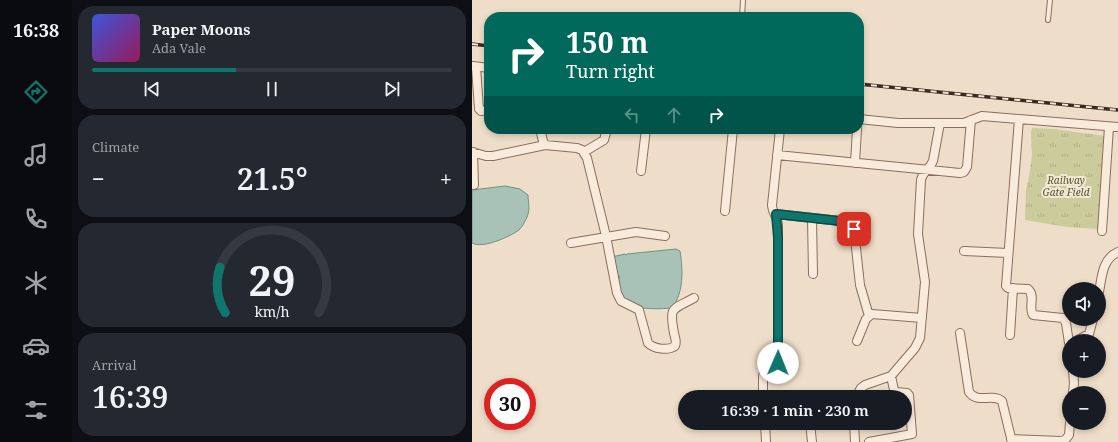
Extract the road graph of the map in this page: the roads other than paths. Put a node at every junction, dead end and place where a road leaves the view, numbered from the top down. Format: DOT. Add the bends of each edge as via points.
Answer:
graph roads {
  1 [pos="743,0"];
  2 [pos="1050,0"];
  3 [pos="742,12"];
  4 [pos="1048,20"];
  5 [pos="474,66"];
  6 [pos="484,67"];
  7 [pos="484,111"];
  8 [pos="1019,119"];
  9 [pos="864,120"];
  10 [pos="971,120"];
  11 [pos="940,123"];
  12 [pos="1114,127"];
  13 [pos="542,134"];
  14 [pos="606,134"];
  15 [pos="645,134"];
  16 [pos="733,134"];
  17 [pos="779,134"];
  18 [pos="857,134"];
  19 [pos="545,145"];
  20 [pos="473,152"];
  21 [pos="584,152"];
  22 [pos="777,155"];
  23 [pos="856,163"];
  24 [pos="926,170"];
  25 [pos="641,171"];
  26 [pos="474,186"];
  27 [pos="725,211"];
  28 [pos="776,214"];
  29 [pos="812,218"];
  30 [pos="1102,231"];
  31 [pos="606,236"];
  32 [pos="665,236"];
  33 [pos="571,243"];
  34 [pos="964,251"];
  35 [pos="1118,252"];
  36 [pos="1008,253"];
  37 [pos="814,274"];
  38 [pos="1101,282"];
  39 [pos="1013,288"];
  40 [pos="694,298"];
  41 [pos="869,316"];
  42 [pos="922,318"];
  43 [pos="960,333"];
  44 [pos="1068,334"];
  45 [pos="1010,335"];
  46 [pos="857,340"];
  47 [pos="891,376"];
  48 [pos="763,390"];
  49 [pos="860,390"];
  50 [pos="765,430"];
  51 [pos="811,430"];
  52 [pos="854,430"];
  53 [pos="1069,430"];
  54 [pos="1011,440"];
  55 [pos="766,442"];
  56 [pos="812,442"];
  57 [pos="854,442"];
  58 [pos="869,442"];
  1 -- 3 [label="lane"];
  2 -- 4 [label="lane"];
  5 -- 6 [label="street"];
  5 -- 7 [label="street" via="479,108"];
  8 -- 10 [label="street" via="982,116"];
  8 -- 12 [label="street"];
  8 -- 36 [label="street"];
  9 -- 11 [label="street"];
  10 -- 11 [label="street" via="964,123"];
  10 -- 24 [label="street" via="965,170 960,173"];
  11 -- 24 [label="street" via="932,165"];
  12 -- 30 [label="street"];
  13 -- 19 [label="street"];
  14 -- 21 [label="street" via="604,140"];
  15 -- 25 [label="street"];
  16 -- 27 [label="street"];
  17 -- 22 [label="street"];
  18 -- 23 [label="street"];
  19 -- 20 [label="street" via="494,156"];
  19 -- 21 [label="street" via="577,148"];
  20 -- 26 [label="street"];
  21 -- 31 [label="street"];
  22 -- 23 [label="street"];
  22 -- 28 [label="street" via="772,204"];
  23 -- 24 [label="street"];
  24 -- 42 [label="street" via="921,180 918,234 924,282"];
  28 -- 29 [label="street"];
  28 -- 48 [label="street" via="778,363 763,376"];
  29 -- 37 [label="street"];
  29 -- 41 [label="street" via="852,224 861,290"];
  31 -- 32 [label="street" via="640,232"];
  31 -- 33 [label="street"];
  31 -- 40 [label="street" via="618,297 639,310 648,343 652,347 675,346 671,314"];
  34 -- 36 [label="street"];
  35 -- 38 [label="street" via="1106,262"];
  36 -- 39 [label="street" via="1005,282 1008,288"];
  39 -- 44 [label="street" via="1030,290 1033,315 1063,318"];
  39 -- 45 [label="street"];
  41 -- 42 [label="street" via="875,314"];
  41 -- 46 [label="street"];
  42 -- 47 [label="street" via="918,343"];
  43 -- 54 [label="street" via="969,392 976,398 1000,398"];
  47 -- 49 [label="street" via="866,385"];
  47 -- 58 [label="street" via="894,390 909,395 912,434"];
  50 -- 55 [label="street"];
  51 -- 56 [label="street"];
  52 -- 57 [label="street"];
  53 -- 54 [label="street" via="1065,440 1061,441"];
}
